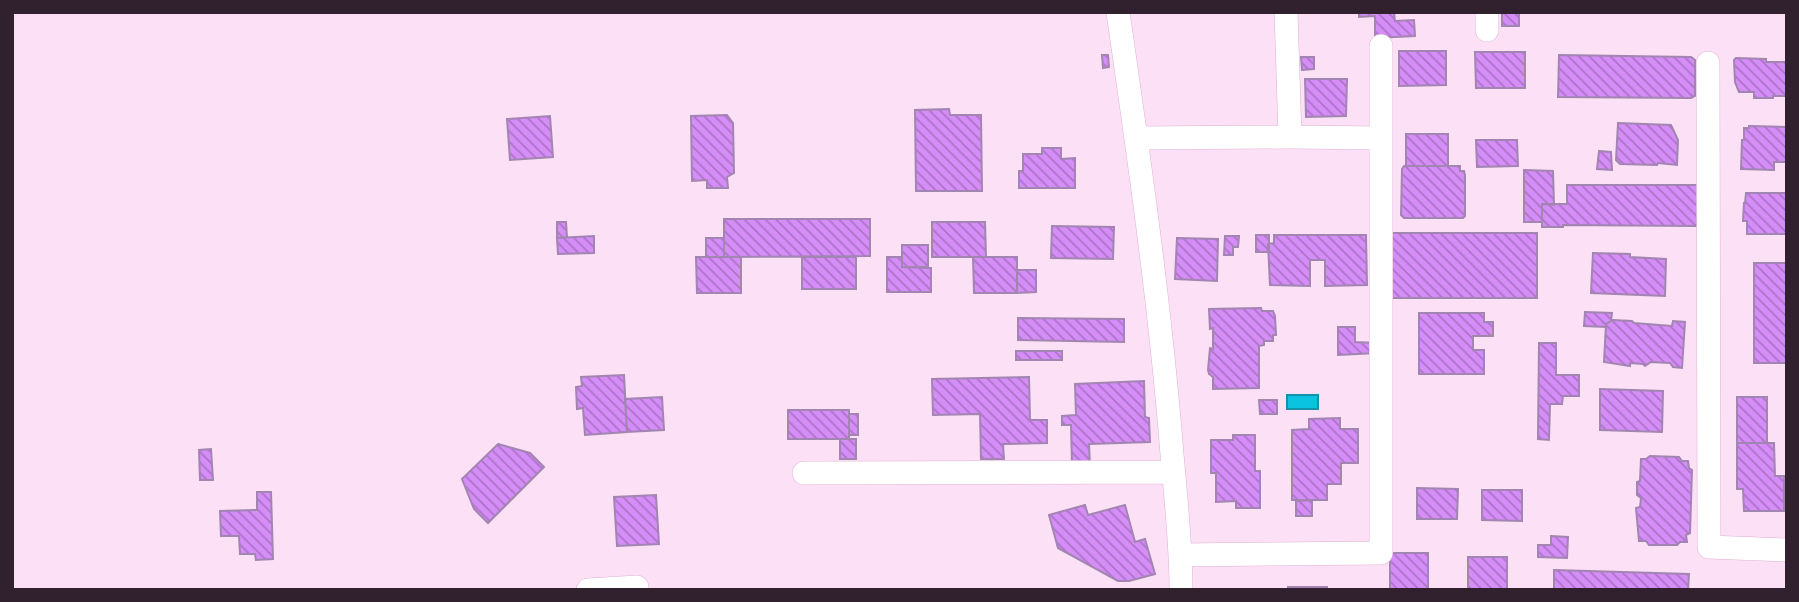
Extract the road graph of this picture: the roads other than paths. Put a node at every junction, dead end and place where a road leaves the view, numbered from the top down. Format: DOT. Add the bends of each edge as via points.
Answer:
graph roads {
  1 [pos="1118,12"];
  2 [pos="1286,12"];
  3 [pos="1381,46"];
  4 [pos="1708,63"];
  5 [pos="1290,137"];
  6 [pos="1136,138"];
  7 [pos="1381,138"];
  8 [pos="804,472"];
  9 [pos="1173,472"];
  10 [pos="1787,550"];
  11 [pos="1181,555"];
  12 [pos="637,587"];
  13 [pos="588,590"];
  14 [pos="1181,590"];
  1 -- 6 [label="street"];
  2 -- 5 [label="street"];
  3 -- 7 [label="street"];
  4 -- 10 [label="street" via="1709,547"];
  5 -- 6 [label="street"];
  5 -- 7 [label="street"];
  6 -- 9 [label="street" via="1165,364"];
  7 -- 11 [label="street" via="1381,552"];
  8 -- 9 [label="street"];
  9 -- 11 [label="street"];
  11 -- 14 [label="street"];
  12 -- 13 [label="street"];
}
